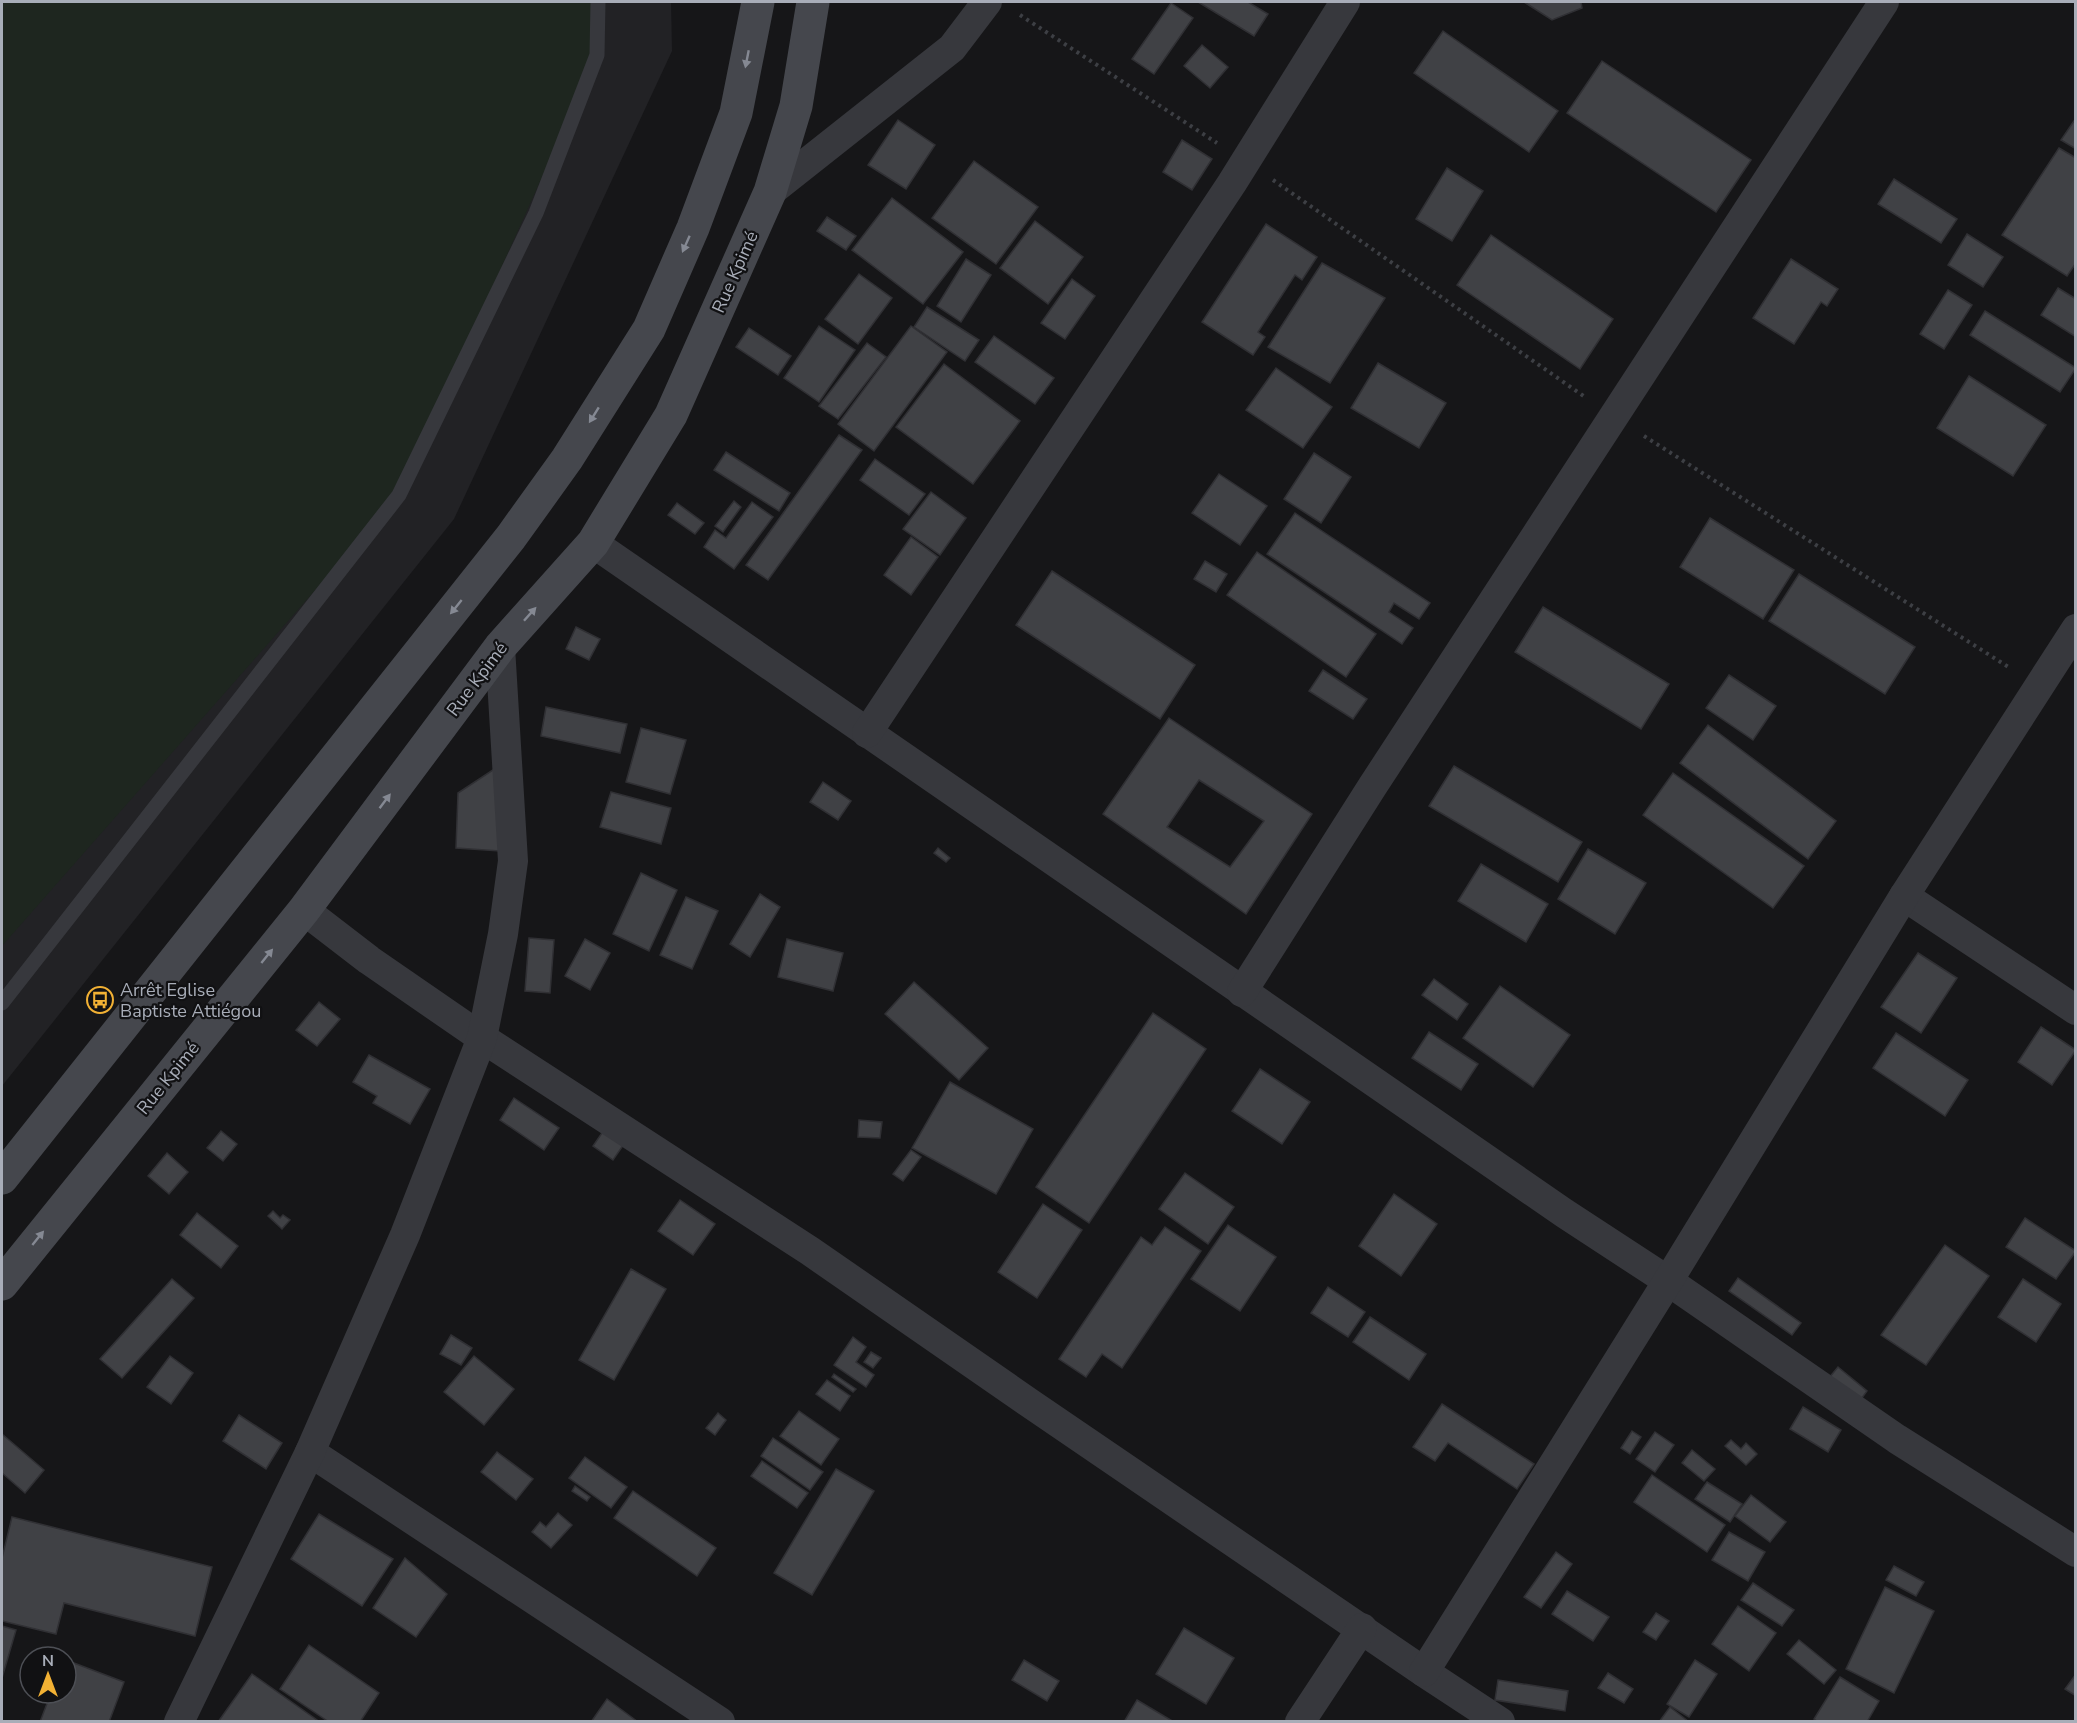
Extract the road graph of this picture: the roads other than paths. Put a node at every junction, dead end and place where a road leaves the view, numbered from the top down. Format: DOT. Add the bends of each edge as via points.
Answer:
graph roads {
  1 [pos="598,2"];
  2 [pos="758,2"];
  3 [pos="813,2"];
  4 [pos="987,2"];
  5 [pos="1345,2"];
  6 [pos="1884,2"];
  7 [pos="770,192"];
  8 [pos="593,543"];
  9 [pos="2076,628"];
  10 [pos="500,647"];
  11 [pos="867,733"];
  12 [pos="1904,896"];
  13 [pos="304,910"];
  14 [pos="1242,992"];
  15 [pos="2,1003"];
  16 [pos="2076,1010"];
  17 [pos="482,1038"];
  18 [pos="2,1178"];
  19 [pos="1668,1281"];
  20 [pos="2,1284"];
  21 [pos="310,1452"];
  22 [pos="2076,1552"];
  23 [pos="1362,1628"];
  24 [pos="1424,1672"];
  25 [pos="179,1722"];
  26 [pos="720,1722"];
  27 [pos="1300,1722"];
  28 [pos="1500,1722"];
  1 -- 15 [label="lane" via="597,55 536,213 399,495"];
  2 -- 18 [label="main road, one-way" via="736,113 693,228 649,329 567,459 511,537"];
  3 -- 7 [label="main road, Rue Kpimé" via="796,106"];
  4 -- 7 [label="street" via="952,48"];
  5 -- 11 [label="street" via="1246,161"];
  6 -- 14 [label="street"];
  7 -- 8 [label="main road, Rue Kpimé" via="671,415"];
  10 -- 8 [label="main road, Rue Kpimé, one-way"];
  8 -- 11 [label="street"];
  9 -- 12 [label="street"];
  13 -- 10 [label="main road, Rue Kpimé, one-way"];
  10 -- 17 [label="street" via="513,861"];
  11 -- 14 [label="street"];
  12 -- 16 [label="street"];
  12 -- 19 [label="street"];
  13 -- 17 [label="street"];
  20 -- 13 [label="main road, Rue Kpimé, one-way"];
  14 -- 19 [label="street"];
  17 -- 21 [label="street" via="405,1235"];
  17 -- 23 [label="street" via="810,1251"];
  19 -- 22 [label="street" via="1897,1439"];
  19 -- 24 [label="street"];
  21 -- 25 [label="street"];
  21 -- 26 [label="street"];
  23 -- 24 [label="street"];
  23 -- 27 [label="street"];
  24 -- 28 [label="street"];
}
